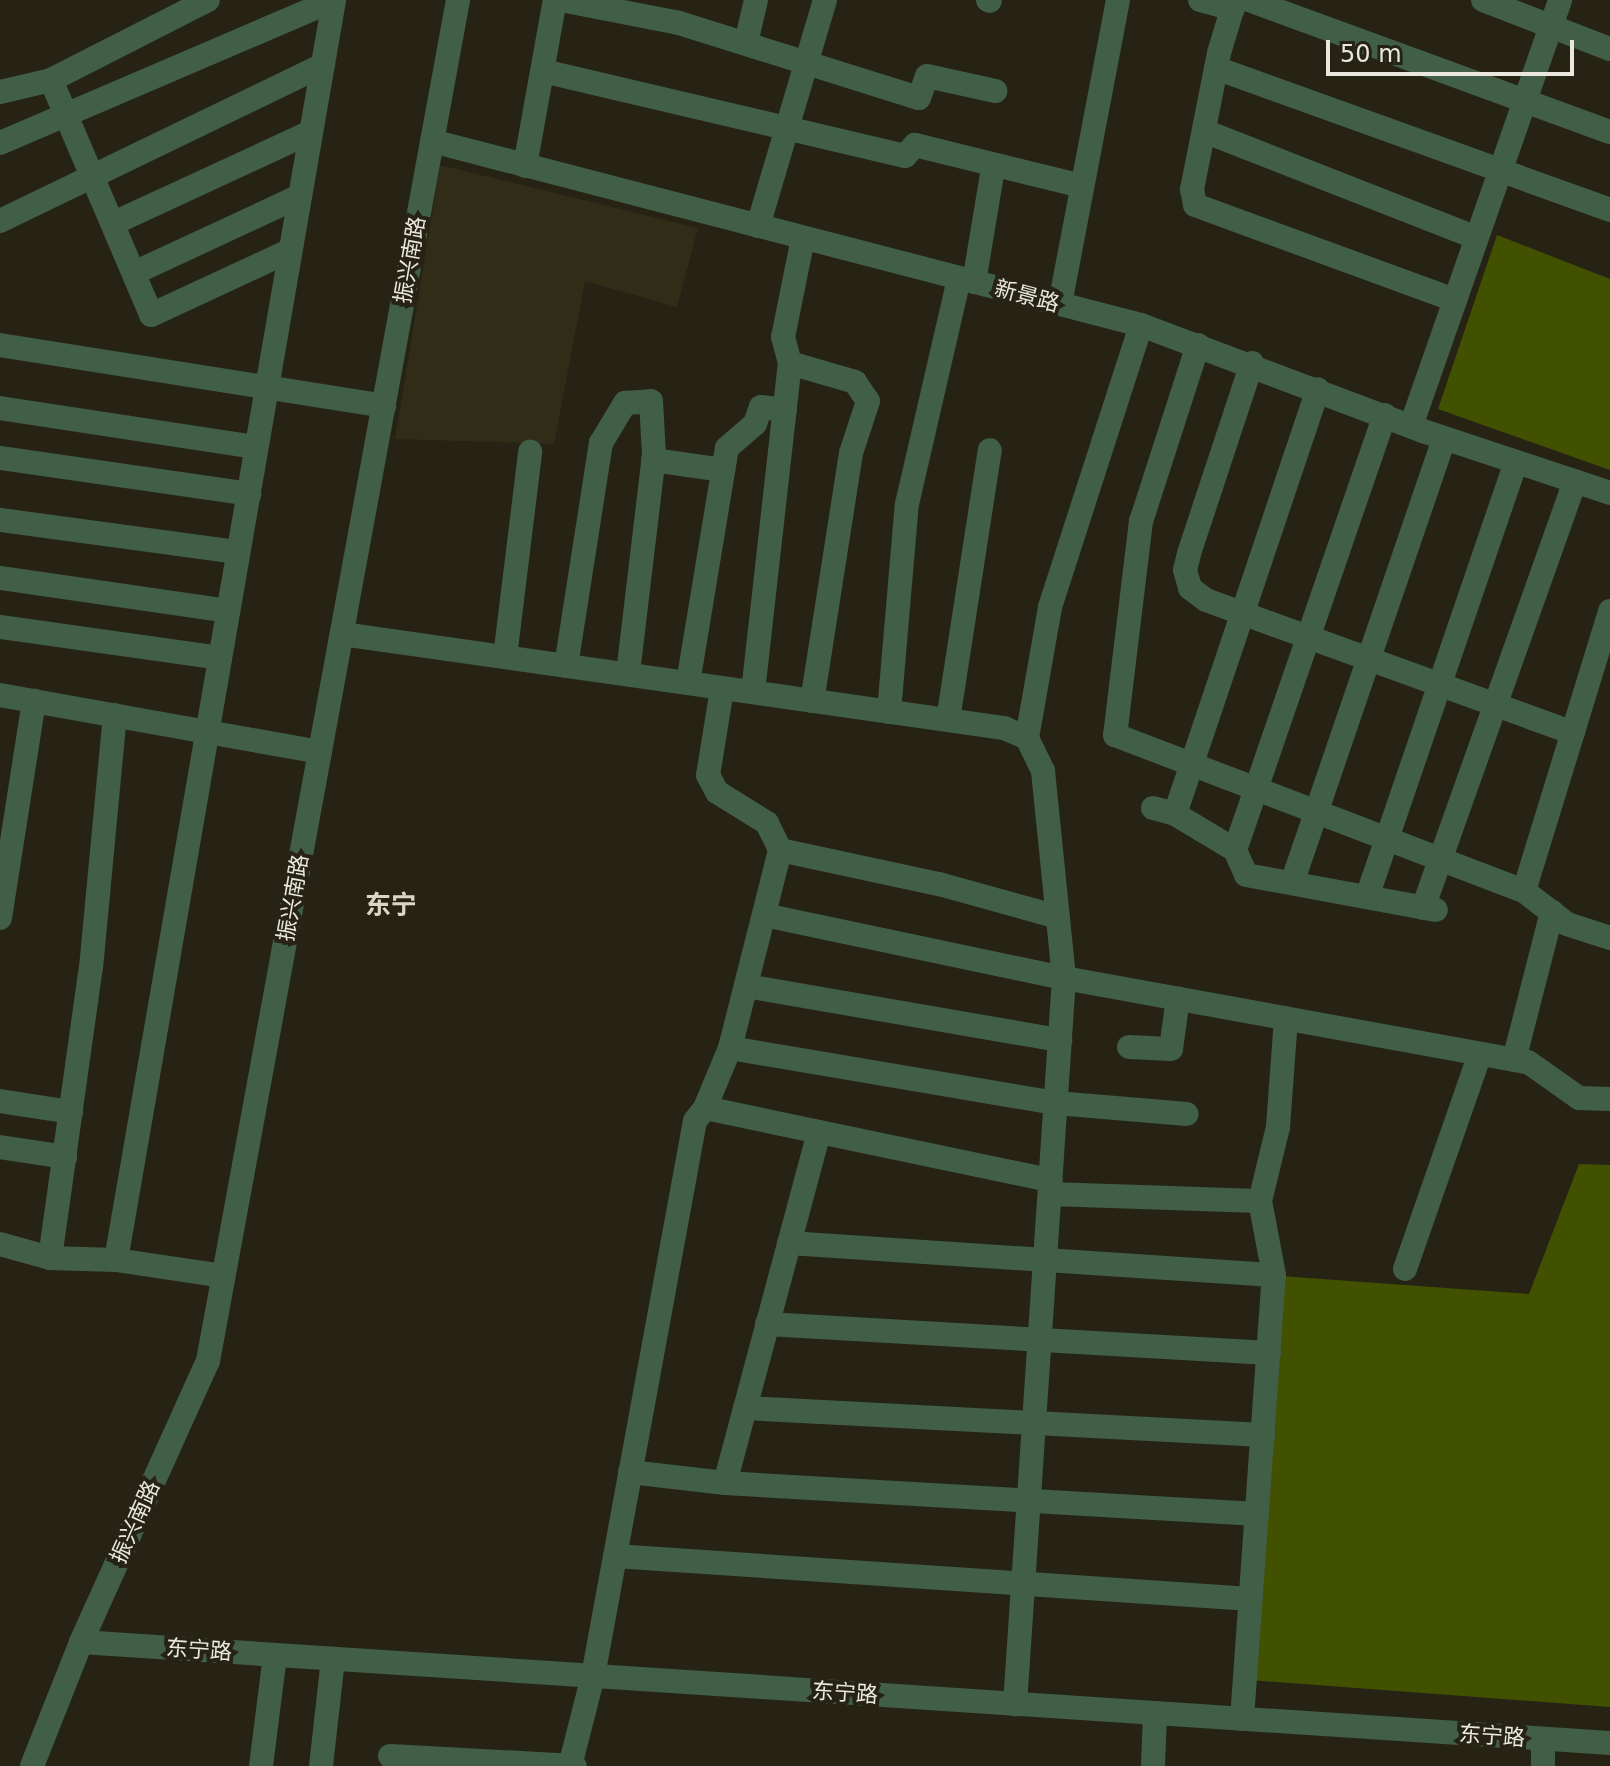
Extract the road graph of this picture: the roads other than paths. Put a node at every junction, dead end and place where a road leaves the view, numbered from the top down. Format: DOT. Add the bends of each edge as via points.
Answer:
graph roads {
  1 [pos="208,0"];
  2 [pos="334,0"];
  3 [pos="458,0"];
  4 [pos="558,0"];
  5 [pos="756,0"];
  6 [pos="825,0"];
  7 [pos="1118,0"];
  8 [pos="1200,0"];
  9 [pos="1483,0"];
  10 [pos="1560,0"];
  11 [pos="1239,3"];
  12 [pos="1551,26"];
  13 [pos="746,43"];
  14 [pos="1610,49"];
  15 [pos="806,62"];
  16 [pos="323,65"];
  17 [pos="1216,68"];
  18 [pos="543,71"];
  19 [pos="51,80"];
  20 [pos="995,91"];
  21 [pos="0,92"];
  22 [pos="1525,101"];
  23 [pos="66,115"];
  24 [pos="787,128"];
  25 [pos="1204,131"];
  26 [pos="311,132"];
  27 [pos="1610,132"];
  28 [pos="432,141"];
  29 [pos="0,143"];
  30 [pos="525,166"];
  31 [pos="993,168"];
  32 [pos="1500,171"];
  33 [pos="93,176"];
  34 [pos="1082,186"];
  35 [pos="300,196"];
  36 [pos="1610,210"];
  37 [pos="0,221"];
  38 [pos="114,223"];
  39 [pos="758,226"];
  40 [pos="803,238"];
  41 [pos="1477,238"];
  42 [pos="291,250"];
  43 [pos="134,273"];
  44 [pos="967,280"];
  45 [pos="1455,300"];
  46 [pos="1060,304"];
  47 [pos="1141,325"];
  48 [pos="0,345"];
  49 [pos="1198,345"];
  50 [pos="790,363"];
  51 [pos="1252,363"];
  52 [pos="267,384"];
  53 [pos="1318,389"];
  54 [pos="384,406"];
  55 [pos="0,408"];
  56 [pos="785,410"];
  57 [pos="1385,415"];
  58 [pos="1411,426"];
  59 [pos="1444,438"];
  60 [pos="256,447"];
  61 [pos="990,450"];
  62 [pos="530,452"];
  63 [pos="0,458"];
  64 [pos="653,460"];
  65 [pos="1516,462"];
  66 [pos="723,470"];
  67 [pos="1575,481"];
  68 [pos="1610,493"];
  69 [pos="249,494"];
  70 [pos="0,520"];
  71 [pos="238,552"];
  72 [pos="0,578"];
  73 [pos="228,611"];
  74 [pos="1242,613"];
  75 [pos="1609,619"];
  76 [pos="0,627"];
  77 [pos="342,634"];
  78 [pos="1308,637"];
  79 [pos="505,657"];
  80 [pos="220,658"];
  81 [pos="1368,659"];
  82 [pos="566,666"];
  83 [pos="628,674"];
  84 [pos="688,683"];
  85 [pos="1439,685"];
  86 [pos="722,689"];
  87 [pos="753,692"];
  88 [pos="0,695"];
  89 [pos="34,701"];
  90 [pos="812,701"];
  91 [pos="1495,705"];
  92 [pos="889,712"];
  93 [pos="115,715"];
  94 [pos="948,720"];
  95 [pos="208,732"];
  96 [pos="1573,733"];
  97 [pos="1027,738"];
  98 [pos="320,752"];
  99 [pos="1192,765"];
  100 [pos="11,775"];
  101 [pos="1256,789"];
  102 [pos="1316,812"];
  103 [pos="8,814"];
  104 [pos="1387,839"];
  105 [pos="780,850"];
  106 [pos="1235,850"];
  107 [pos="1441,859"];
  108 [pos="4,862"];
  109 [pos="1292,883"];
  110 [pos="1524,891"];
  111 [pos="1367,897"];
  112 [pos="1,909"];
  113 [pos="1552,912"];
  114 [pos="764,915"];
  115 [pos="1058,917"];
  116 [pos="1610,938"];
  117 [pos="1064,978"];
  118 [pos="746,986"];
  119 [pos="1178,998"];
  120 [pos="1286,1018"];
  121 [pos="1060,1040"];
  122 [pos="1129,1047"];
  123 [pos="730,1048"];
  124 [pos="1480,1054"];
  125 [pos="1514,1060"];
  126 [pos="1610,1099"];
  127 [pos="0,1101"];
  128 [pos="1056,1103"];
  129 [pos="705,1108"];
  130 [pos="71,1112"];
  131 [pos="1187,1114"];
  132 [pos="819,1132"];
  133 [pos="0,1147"];
  134 [pos="65,1157"];
  135 [pos="1050,1187"];
  136 [pos="1260,1201"];
  137 [pos="789,1243"];
  138 [pos="0,1244"];
  139 [pos="50,1258"];
  140 [pos="1045,1259"];
  141 [pos="116,1260"];
  142 [pos="1405,1269"];
  143 [pos="1274,1275"];
  144 [pos="223,1276"];
  145 [pos="767,1324"];
  146 [pos="1040,1339"];
  147 [pos="1269,1353"];
  148 [pos="745,1408"];
  149 [pos="1034,1424"];
  150 [pos="1263,1435"];
  151 [pos="630,1472"];
  152 [pos="725,1483"];
  153 [pos="1029,1501"];
  154 [pos="1257,1514"];
  155 [pos="615,1556"];
  156 [pos="1023,1583"];
  157 [pos="1251,1599"];
  158 [pos="81,1642"];
  159 [pos="275,1655"];
  160 [pos="333,1659"];
  161 [pos="593,1676"];
  162 [pos="1015,1704"];
  163 [pos="1155,1713"];
  164 [pos="1242,1719"];
  165 [pos="1543,1739"];
  166 [pos="1610,1743"];
  167 [pos="390,1756"];
  168 [pos="32,1766"];
  169 [pos="261,1766"];
  170 [pos="321,1766"];
  171 [pos="572,1766"];
  172 [pos="1153,1766"];
  173 [pos="1543,1766"];
  1 -- 19 [label="street"];
  2 -- 16 [label="street"];
  2 -- 23 [label="street"];
  3 -- 28 [label="street, 振兴南路"];
  4 -- 13 [label="street" via="679,23"];
  4 -- 18 [label="street"];
  5 -- 13 [label="street"];
  6 -- 15 [label="street"];
  7 -- 34 [label="street"];
  8 -- 11 [label="street"];
  9 -- 12 [label="street"];
  10 -- 12 [label="street"];
  11 -- 17 [label="street"];
  11 -- 22 [label="street"];
  12 -- 14 [label="street"];
  12 -- 22 [label="street"];
  13 -- 15 [label="street"];
  15 -- 20 [label="street" via="919,98 927,76"];
  15 -- 24 [label="street"];
  16 -- 26 [label="street"];
  16 -- 33 [label="street"];
  17 -- 25 [label="street"];
  17 -- 32 [label="street"];
  18 -- 24 [label="street"];
  18 -- 30 [label="street"];
  19 -- 21 [label="street"];
  19 -- 23 [label="street"];
  22 -- 27 [label="street"];
  22 -- 32 [label="street"];
  23 -- 29 [label="street"];
  23 -- 33 [label="street"];
  24 -- 31 [label="street" via="905,156 915,145"];
  24 -- 39 [label="street"];
  25 -- 41 [label="street"];
  25 -- 45 [label="street" via="1192,189 1195,205"];
  26 -- 35 [label="street"];
  26 -- 38 [label="street"];
  28 -- 30 [label="street, 新景路"];
  28 -- 54 [label="street, 振兴南路"];
  30 -- 39 [label="street, 新景路"];
  31 -- 34 [label="street"];
  31 -- 44 [label="street"];
  32 -- 36 [label="street"];
  32 -- 41 [label="street"];
  33 -- 37 [label="street"];
  33 -- 38 [label="street"];
  34 -- 46 [label="street"];
  35 -- 42 [label="street"];
  35 -- 43 [label="street"];
  38 -- 43 [label="street"];
  39 -- 40 [label="street, 新景路"];
  40 -- 44 [label="street, 新景路"];
  40 -- 50 [label="street" via="783,337"];
  41 -- 45 [label="street"];
  42 -- 43 [label="street" via="151,315"];
  42 -- 52 [label="street"];
  44 -- 46 [label="street, 新景路"];
  44 -- 92 [label="street" via="907,504"];
  45 -- 58 [label="street"];
  46 -- 47 [label="street, 新景路"];
  47 -- 49 [label="street, 新景路"];
  47 -- 97 [label="street" via="1050,607"];
  48 -- 52 [label="street"];
  49 -- 51 [label="street, 新景路"];
  49 -- 99 [label="street" via="1141,521 1115,735"];
  50 -- 56 [label="street"];
  50 -- 90 [label="street" via="855,382 868,401 851,453"];
  51 -- 53 [label="street, 新景路"];
  51 -- 74 [label="street" via="1185,570 1195,592"];
  52 -- 54 [label="street"];
  52 -- 60 [label="street"];
  53 -- 57 [label="street, 新景路"];
  53 -- 74 [label="street"];
  54 -- 77 [label="street, 振兴南路"];
  55 -- 60 [label="street"];
  56 -- 66 [label="street" via="761,407 755,424 727,448"];
  56 -- 87 [label="street"];
  57 -- 58 [label="street, 新景路"];
  57 -- 78 [label="street"];
  58 -- 59 [label="street, 新景路"];
  59 -- 65 [label="street, 新景路"];
  59 -- 81 [label="street"];
  60 -- 69 [label="street"];
  61 -- 94 [label="street"];
  62 -- 79 [label="street"];
  63 -- 69 [label="street"];
  64 -- 66 [label="street"];
  64 -- 82 [label="street" via="651,401 625,403 601,443"];
  64 -- 83 [label="street"];
  65 -- 67 [label="street, 新景路"];
  65 -- 85 [label="street"];
  66 -- 84 [label="street"];
  67 -- 68 [label="street, 新景路"];
  67 -- 91 [label="street"];
  69 -- 71 [label="street"];
  70 -- 71 [label="street"];
  71 -- 73 [label="street"];
  72 -- 73 [label="street"];
  73 -- 80 [label="street"];
  74 -- 78 [label="street"];
  74 -- 99 [label="street"];
  75 -- 96 [label="street"];
  76 -- 80 [label="street"];
  77 -- 79 [label="street"];
  77 -- 98 [label="street, 振兴南路"];
  78 -- 81 [label="street"];
  78 -- 101 [label="street"];
  79 -- 82 [label="street"];
  80 -- 95 [label="street"];
  81 -- 85 [label="street"];
  81 -- 102 [label="street"];
  82 -- 83 [label="street"];
  83 -- 84 [label="street"];
  84 -- 86 [label="street"];
  85 -- 91 [label="street"];
  85 -- 104 [label="street"];
  86 -- 87 [label="street"];
  86 -- 105 [label="street" via="708,775 717,792 767,823"];
  87 -- 90 [label="street"];
  88 -- 89 [label="street"];
  89 -- 93 [label="street"];
  89 -- 100 [label="street"];
  90 -- 92 [label="street"];
  91 -- 96 [label="street"];
  91 -- 107 [label="street"];
  92 -- 94 [label="street"];
  93 -- 95 [label="street"];
  93 -- 130 [label="street" via="91,968"];
  94 -- 97 [label="street" via="1004,728"];
  95 -- 98 [label="street"];
  95 -- 141 [label="street"];
  96 -- 110 [label="street"];
  97 -- 115 [label="street" via="1043,771"];
  98 -- 144 [label="street, 振兴南路"];
  99 -- 101 [label="street"];
  99 -- 106 [label="street" via="1164,811"];
  100 -- 103 [label="street"];
  101 -- 102 [label="street"];
  101 -- 106 [label="street"];
  102 -- 104 [label="street"];
  102 -- 109 [label="street"];
  103 -- 108 [label="street"];
  104 -- 107 [label="street"];
  104 -- 111 [label="street"];
  105 -- 114 [label="street"];
  105 -- 115 [label="street" via="939,884"];
  106 -- 109 [label="street" via="1246,875"];
  107 -- 110 [label="street"];
  107 -- 111 [label="street" via="1431,909"];
  108 -- 112 [label="street"];
  109 -- 111 [label="street"];
  110 -- 113 [label="street"];
  113 -- 116 [label="street" via="1567,924"];
  113 -- 125 [label="street"];
  114 -- 117 [label="street"];
  114 -- 118 [label="street"];
  115 -- 117 [label="street"];
  117 -- 119 [label="street"];
  117 -- 121 [label="street"];
  118 -- 121 [label="street"];
  118 -- 123 [label="street"];
  119 -- 120 [label="street"];
  119 -- 122 [label="street" via="1171,1049"];
  120 -- 124 [label="street"];
  120 -- 136 [label="street" via="1278,1127"];
  121 -- 128 [label="street"];
  123 -- 128 [label="street"];
  123 -- 129 [label="street"];
  124 -- 125 [label="street"];
  124 -- 142 [label="street"];
  125 -- 126 [label="street" via="1528,1062 1579,1098"];
  127 -- 130 [label="street"];
  128 -- 131 [label="street"];
  128 -- 135 [label="street"];
  129 -- 132 [label="street"];
  129 -- 151 [label="street" via="695,1121"];
  130 -- 134 [label="street"];
  132 -- 135 [label="street"];
  132 -- 137 [label="street"];
  133 -- 134 [label="street"];
  134 -- 139 [label="street"];
  135 -- 136 [label="street"];
  135 -- 140 [label="street"];
  136 -- 143 [label="street"];
  137 -- 140 [label="street"];
  137 -- 145 [label="street"];
  138 -- 139 [label="street"];
  139 -- 141 [label="street"];
  140 -- 143 [label="street"];
  140 -- 146 [label="street"];
  141 -- 144 [label="street"];
  143 -- 147 [label="street"];
  144 -- 158 [label="street, 振兴南路" via="208,1361"];
  145 -- 146 [label="street"];
  145 -- 148 [label="street"];
  146 -- 147 [label="street"];
  146 -- 149 [label="street"];
  147 -- 150 [label="street"];
  148 -- 149 [label="street"];
  148 -- 152 [label="street"];
  149 -- 150 [label="street"];
  149 -- 153 [label="street"];
  150 -- 154 [label="street"];
  151 -- 152 [label="street"];
  151 -- 155 [label="street"];
  152 -- 153 [label="street"];
  153 -- 154 [label="street"];
  153 -- 156 [label="street"];
  154 -- 157 [label="street"];
  155 -- 156 [label="street"];
  155 -- 161 [label="street"];
  156 -- 157 [label="street"];
  156 -- 162 [label="street"];
  157 -- 164 [label="street"];
  158 -- 159 [label="street, 东宁路"];
  158 -- 168 [label="street, 振兴南路"];
  159 -- 160 [label="street, 东宁路"];
  159 -- 169 [label="street"];
  160 -- 161 [label="street, 东宁路"];
  160 -- 170 [label="street"];
  161 -- 162 [label="street, 东宁路"];
  161 -- 171 [label="street"];
  162 -- 163 [label="street, 东宁路"];
  163 -- 164 [label="street, 东宁路"];
  163 -- 172 [label="street"];
  164 -- 165 [label="street, 东宁路"];
  165 -- 166 [label="street, 东宁路"];
  165 -- 173 [label="street"];
  167 -- 171 [label="street"];
}
